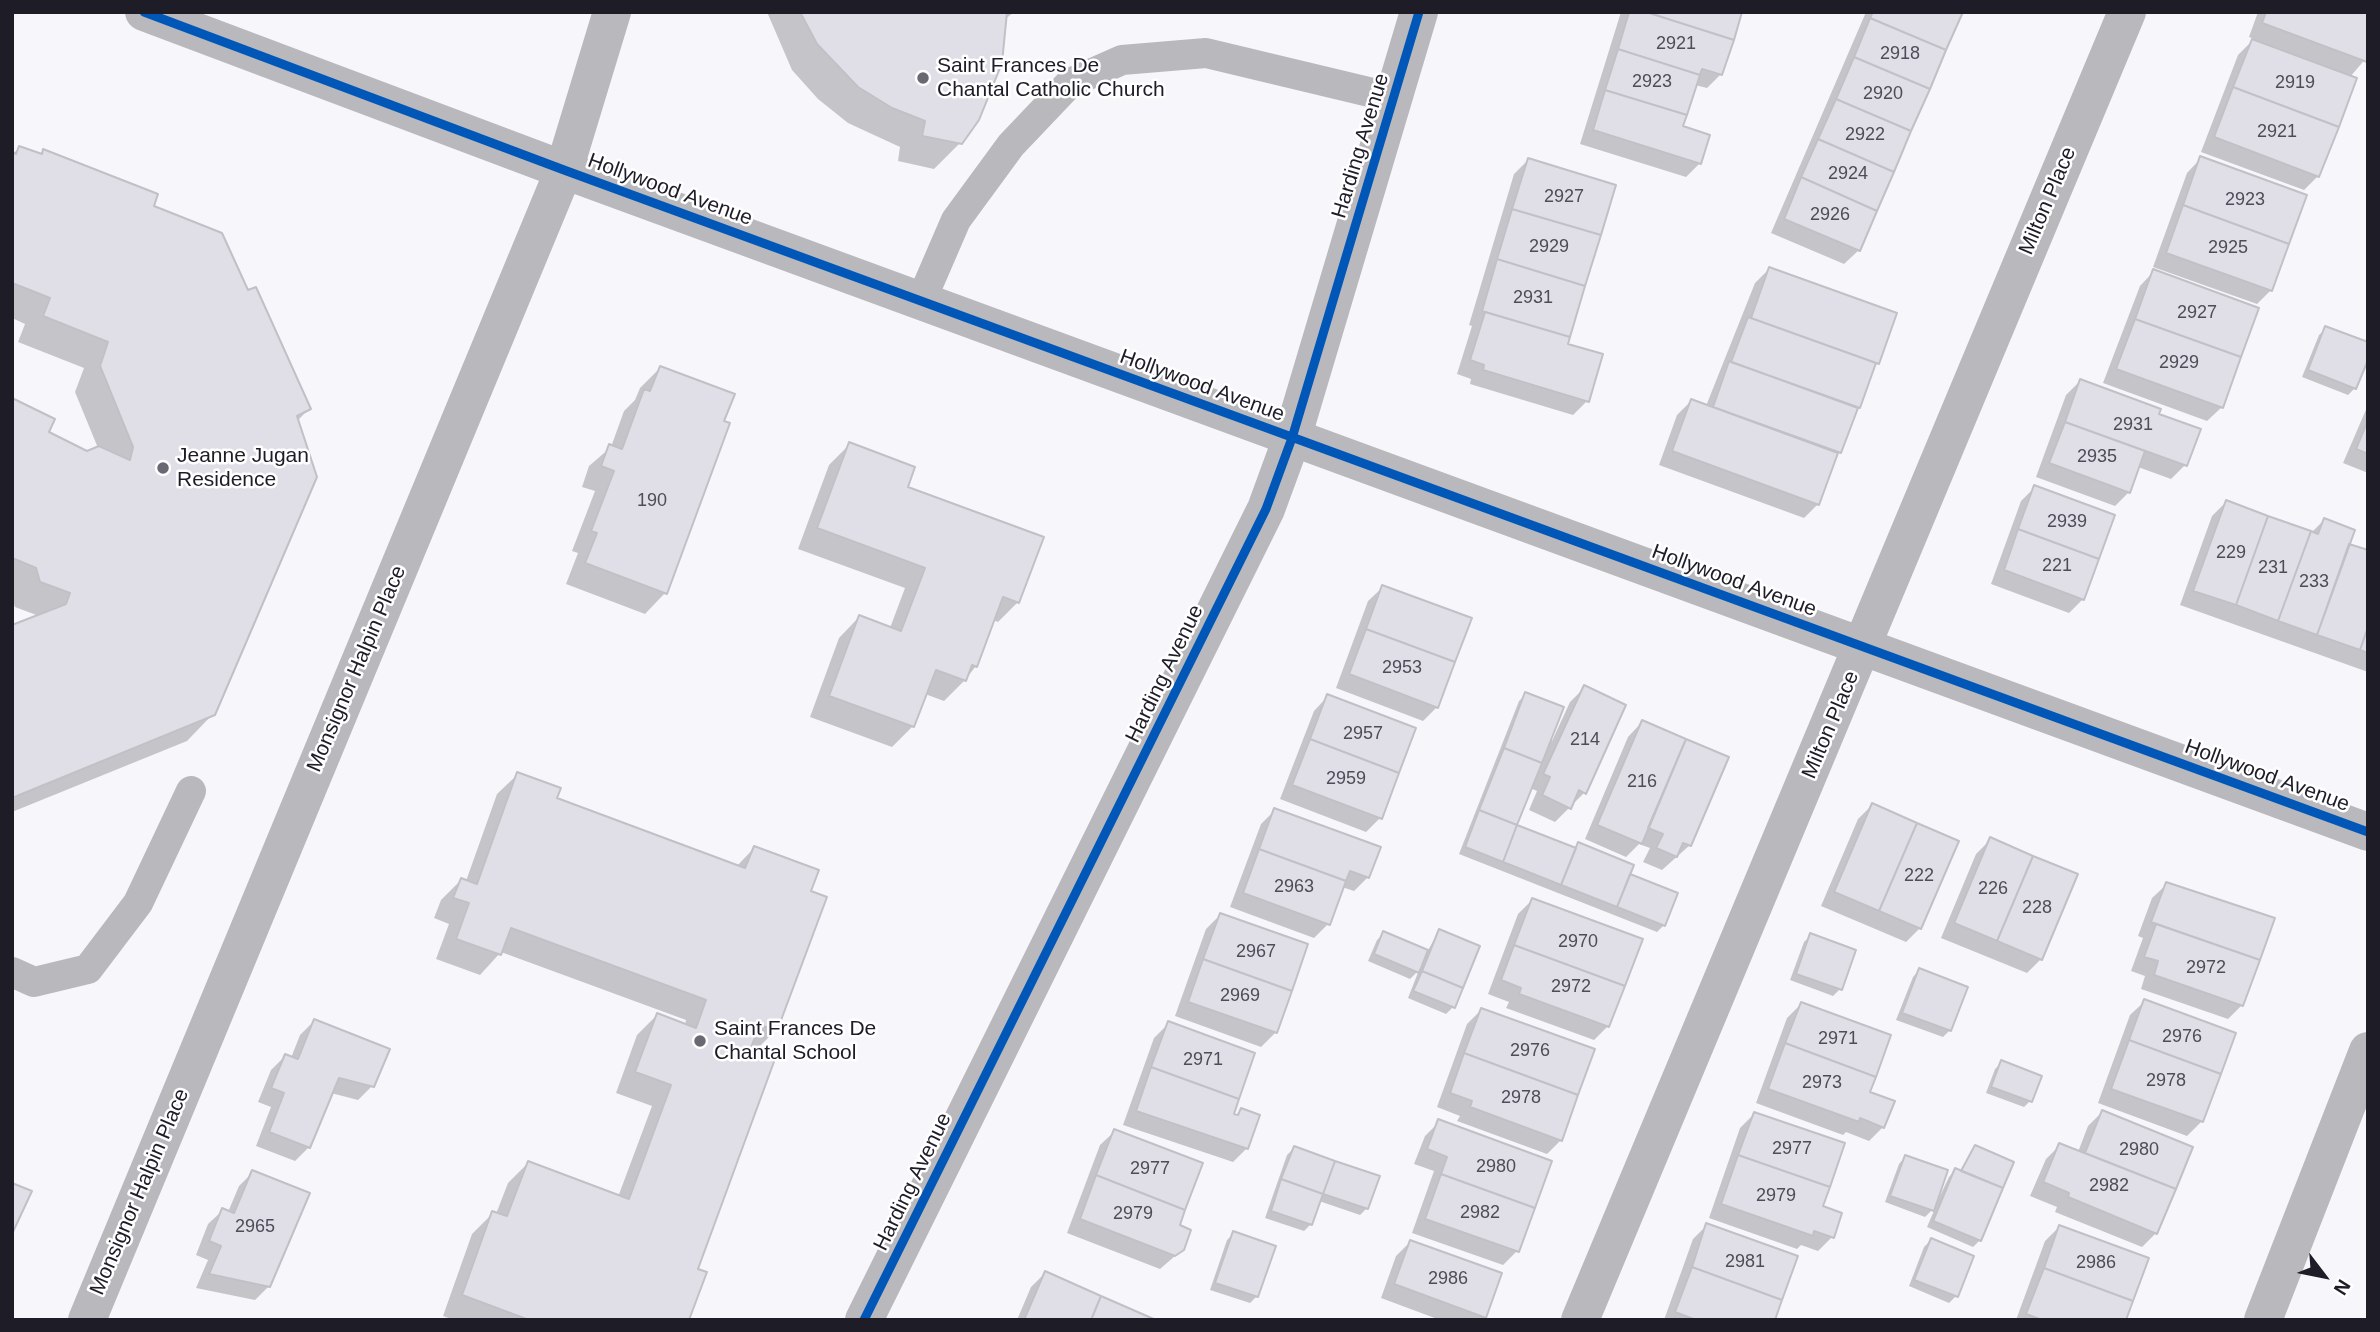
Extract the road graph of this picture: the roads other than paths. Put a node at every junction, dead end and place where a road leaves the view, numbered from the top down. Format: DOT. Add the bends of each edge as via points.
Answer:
graph roads {
  1 [pos="144,12"];
  2 [pos="612,12"];
  3 [pos="1419,12"];
  4 [pos="2127,12"];
  5 [pos="1394,98"];
  6 [pos="564,170"];
  7 [pos="921,301"];
  8 [pos="1292,438"];
  9 [pos="1863,647"];
  10 [pos="191,791"];
  11 [pos="2368,832"];
  12 [pos="12,972"];
  13 [pos="2368,1051"];
  14 [pos="87,1320"];
  15 [pos="864,1320"];
  16 [pos="1580,1320"];
  17 [pos="2263,1320"];
  1 -- 6 [label="street, Hollywood Avenue"];
  2 -- 6 [label="street, Monsignor Halpin Place"];
  3 -- 5 [label="street, Harding Avenue"];
  4 -- 9 [label="street, Milton Place"];
  5 -- 7 [label="lane" via="1206,53 1122,60 1070,83 1011,145 956,220"];
  5 -- 8 [label="street, Harding Avenue"];
  6 -- 7 [label="street, Hollywood Avenue"];
  6 -- 14 [label="street, Monsignor Halpin Place"];
  7 -- 8 [label="street, Hollywood Avenue"];
  8 -- 9 [label="street, Hollywood Avenue"];
  8 -- 15 [label="street, Harding Avenue" via="1266,509"];
  9 -- 11 [label="street, Hollywood Avenue"];
  9 -- 16 [label="street, Milton Place"];
  10 -- 12 [label="lane" via="138,904 88,969 34,982"];
  13 -- 17 [label="street"];
}
